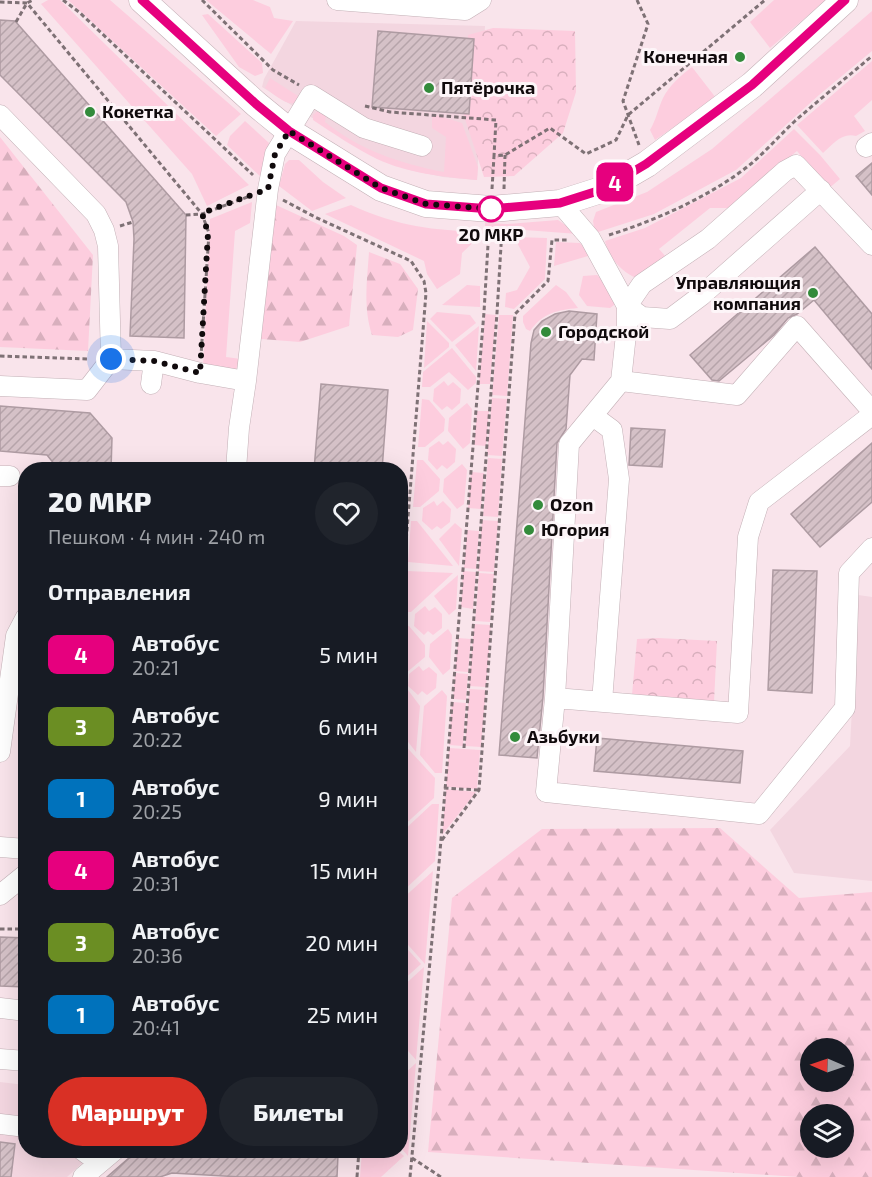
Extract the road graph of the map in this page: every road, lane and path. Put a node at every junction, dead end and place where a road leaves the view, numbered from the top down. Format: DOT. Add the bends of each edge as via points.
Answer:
graph roads {
  1 [pos="33,0"];
  2 [pos="63,0"];
  3 [pos="142,0"];
  4 [pos="202,0"];
  5 [pos="338,0"];
  6 [pos="481,0"];
  7 [pos="637,0"];
  8 [pos="765,0"];
  9 [pos="845,0"];
  10 [pos="0,2"];
  11 [pos="27,3"];
  12 [pos="16,22"];
  13 [pos="872,56"];
  14 [pos="308,90"];
  15 [pos="358,105"];
  16 [pos="0,115"];
  17 [pos="628,115"];
  18 [pos="289,131"];
  19 [pos="422,146"];
  20 [pos="505,155"];
  21 [pos="494,156"];
  22 [pos="646,164"];
  23 [pos="268,189"];
  24 [pos="821,190"];
  25 [pos="560,203"];
  26 [pos="496,209"];
  27 [pos="202,213"];
  28 [pos="186,215"];
  29 [pos="590,238"];
  30 [pos="872,245"];
  31 [pos="627,306"];
  32 [pos="0,356"];
  33 [pos="111,359"];
  34 [pos="154,361"];
  35 [pos="200,373"];
  36 [pos="246,381"];
  37 [pos="621,381"];
  38 [pos="152,384"];
  39 [pos="0,386"];
  40 [pos="872,413"];
  41 [pos="593,416"];
  42 [pos="236,462"];
  43 [pos="408,517"];
  44 [pos="872,548"];
  45 [pos="18,632"];
  46 [pos="555,698"];
  47 [pos="602,702"];
  48 [pos="464,747"];
  49 [pos="0,752"];
  50 [pos="444,788"];
  51 [pos="479,790"];
  52 [pos="441,842"];
  53 [pos="0,847"];
  54 [pos="18,848"];
  55 [pos="18,880"];
  56 [pos="0,895"];
  57 [pos="0,929"];
  58 [pos="18,929"];
  59 [pos="0,1008"];
  60 [pos="18,1010"];
  61 [pos="0,1059"];
  62 [pos="18,1060"];
  63 [pos="0,1124"];
  64 [pos="18,1126"];
  65 [pos="93,1158"];
  66 [pos="104,1158"];
  67 [pos="358,1158"];
  68 [pos="412,1158"];
  69 [pos="98,1162"];
  70 [pos="82,1177"];
  71 [pos="357,1177"];
  72 [pos="410,1177"];
  73 [pos="441,1177"];
  1 -- 11 [label="path"];
  2 -- 23 [label="path"];
  3 -- 18 [label="main road"];
  4 -- 14 [label="path" via="273,70"];
  5 -- 6 [label="lane" via="465,10"];
  7 -- 17 [label="path" via="648,24 623,101"];
  8 -- 17 [label="path"];
  9 -- 22 [label="main road" via="752,85"];
  10 -- 11 [label="path"];
  11 -- 12 [label="path"];
  11 -- 27 [label="path"];
  13 -- 29 [label="path" via="751,163 716,187 640,225"];
  15 -- 21 [label="path" via="390,112 496,120"];
  16 -- 33 [label="lane" via="96,214 104,230 108,246"];
  17 -- 20 [label="path" via="616,140 586,154 550,128"];
  17 -- 22 [label="path"];
  18 -- 19 [label="lane" via="311,95 364,129"];
  18 -- 23 [label="lane" via="275,154"];
  18 -- 26 [label="main road" via="381,188 426,204"];
  20 -- 21 [label="path"];
  20 -- 26 [label="path"];
  21 -- 26 [label="path"];
  22 -- 25 [label="main road" via="604,189"];
  23 -- 27 [label="path"];
  23 -- 36 [label="lane"];
  23 -- 43 [label="path" via="288,204 411,261 424,281"];
  24 -- 30 [label="lane"];
  24 -- 31 [label="lane" via="670,319 642,317"];
  24 -- 31 [label="lane" via="796,165 785,171 708,239 642,284"];
  25 -- 26 [label="main road"];
  25 -- 29 [label="lane"];
  26 -- 48 [label="path" via="497,314"];
  26 -- 50 [label="path"];
  27 -- 28 [label="path"];
  27 -- 35 [label="path" via="208,233"];
  29 -- 31 [label="lane"];
  29 -- 51 [label="path" via="552,240 548,280 514,314"];
  31 -- 37 [label="lane"];
  32 -- 33 [label="path"];
  33 -- 34 [label="lane"];
  33 -- 39 [label="lane" via="87,390"];
  34 -- 35 [label="lane"];
  34 -- 38 [label="lane"];
  35 -- 36 [label="lane"];
  36 -- 42 [label="lane"];
  37 -- 40 [label="lane" via="737,395 797,326"];
  37 -- 41 [label="lane"];
  40 -- 47 [label="lane" via="759,502 748,537 738,713"];
  41 -- 46 [label="lane" via="569,444"];
  41 -- 47 [label="lane" via="612,430 619,479"];
  44 -- 46 [label="lane" via="849,573 845,708 759,814 546,792"];
  45 -- 49 [label="lane"];
  46 -- 47 [label="lane"];
  50 -- 51 [label="path"];
  50 -- 52 [label="path"];
  51 -- 52 [label="path"];
  52 -- 68 [label="path"];
  53 -- 54 [label="lane"];
  55 -- 56 [label="lane"];
  57 -- 58 [label="path"];
  59 -- 60 [label="lane"];
  61 -- 62 [label="lane"];
  63 -- 64 [label="lane"];
  65 -- 69 [label="lane"];
  66 -- 69 [label="lane"];
  67 -- 71 [label="path"];
  68 -- 72 [label="path"];
  68 -- 73 [label="path"];
  69 -- 70 [label="lane"];
}
